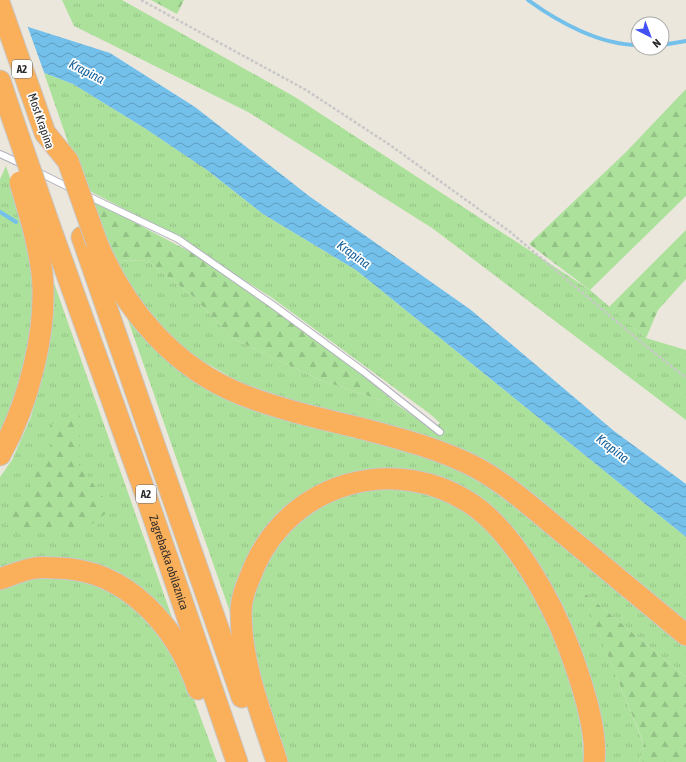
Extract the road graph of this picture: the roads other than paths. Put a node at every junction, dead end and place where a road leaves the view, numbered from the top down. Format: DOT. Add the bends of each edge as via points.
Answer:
graph roads {
  1 [pos="0,5"];
  2 [pos="0,81"];
  3 [pos="0,154"];
  4 [pos="41,225"];
  5 [pos="89,240"];
  6 [pos="440,432"];
  7 [pos="0,455"];
  8 [pos="0,579"];
  9 [pos="686,635"];
  10 [pos="223,762"];
  11 [pos="237,762"];
  12 [pos="265,762"];
  13 [pos="278,762"];
  14 [pos="594,762"];
  1 -- 5 [label="highway, Most Krapina / A2" via="45,133"];
  2 -- 4 [label="highway, A2, bridge" via="14,120 9,148"];
  3 -- 6 [label="lane" via="178,239 364,372"];
  4 -- 7 [label="highway" via="42,312 38,342 27,392 11,436"];
  4 -- 11 [label="highway, Zagrebačka obilaznica / A2" via="142,484"];
  5 -- 9 [label="highway" via="133,310 151,332 196,370 242,395 415,443 478,468 513,492"];
  5 -- 12 [label="highway, Zagrebačka obilaznica / A2"];
  8 -- 10 [label="highway" via="36,568 80,570 107,579 144,603 173,636 187,661"];
  13 -- 14 [label="highway" via="248,672 241,610 246,586 261,552 277,528 303,504 358,481 386,479 437,486 473,505 498,527 519,554 540,584 558,618 575,662 591,730"];
}
